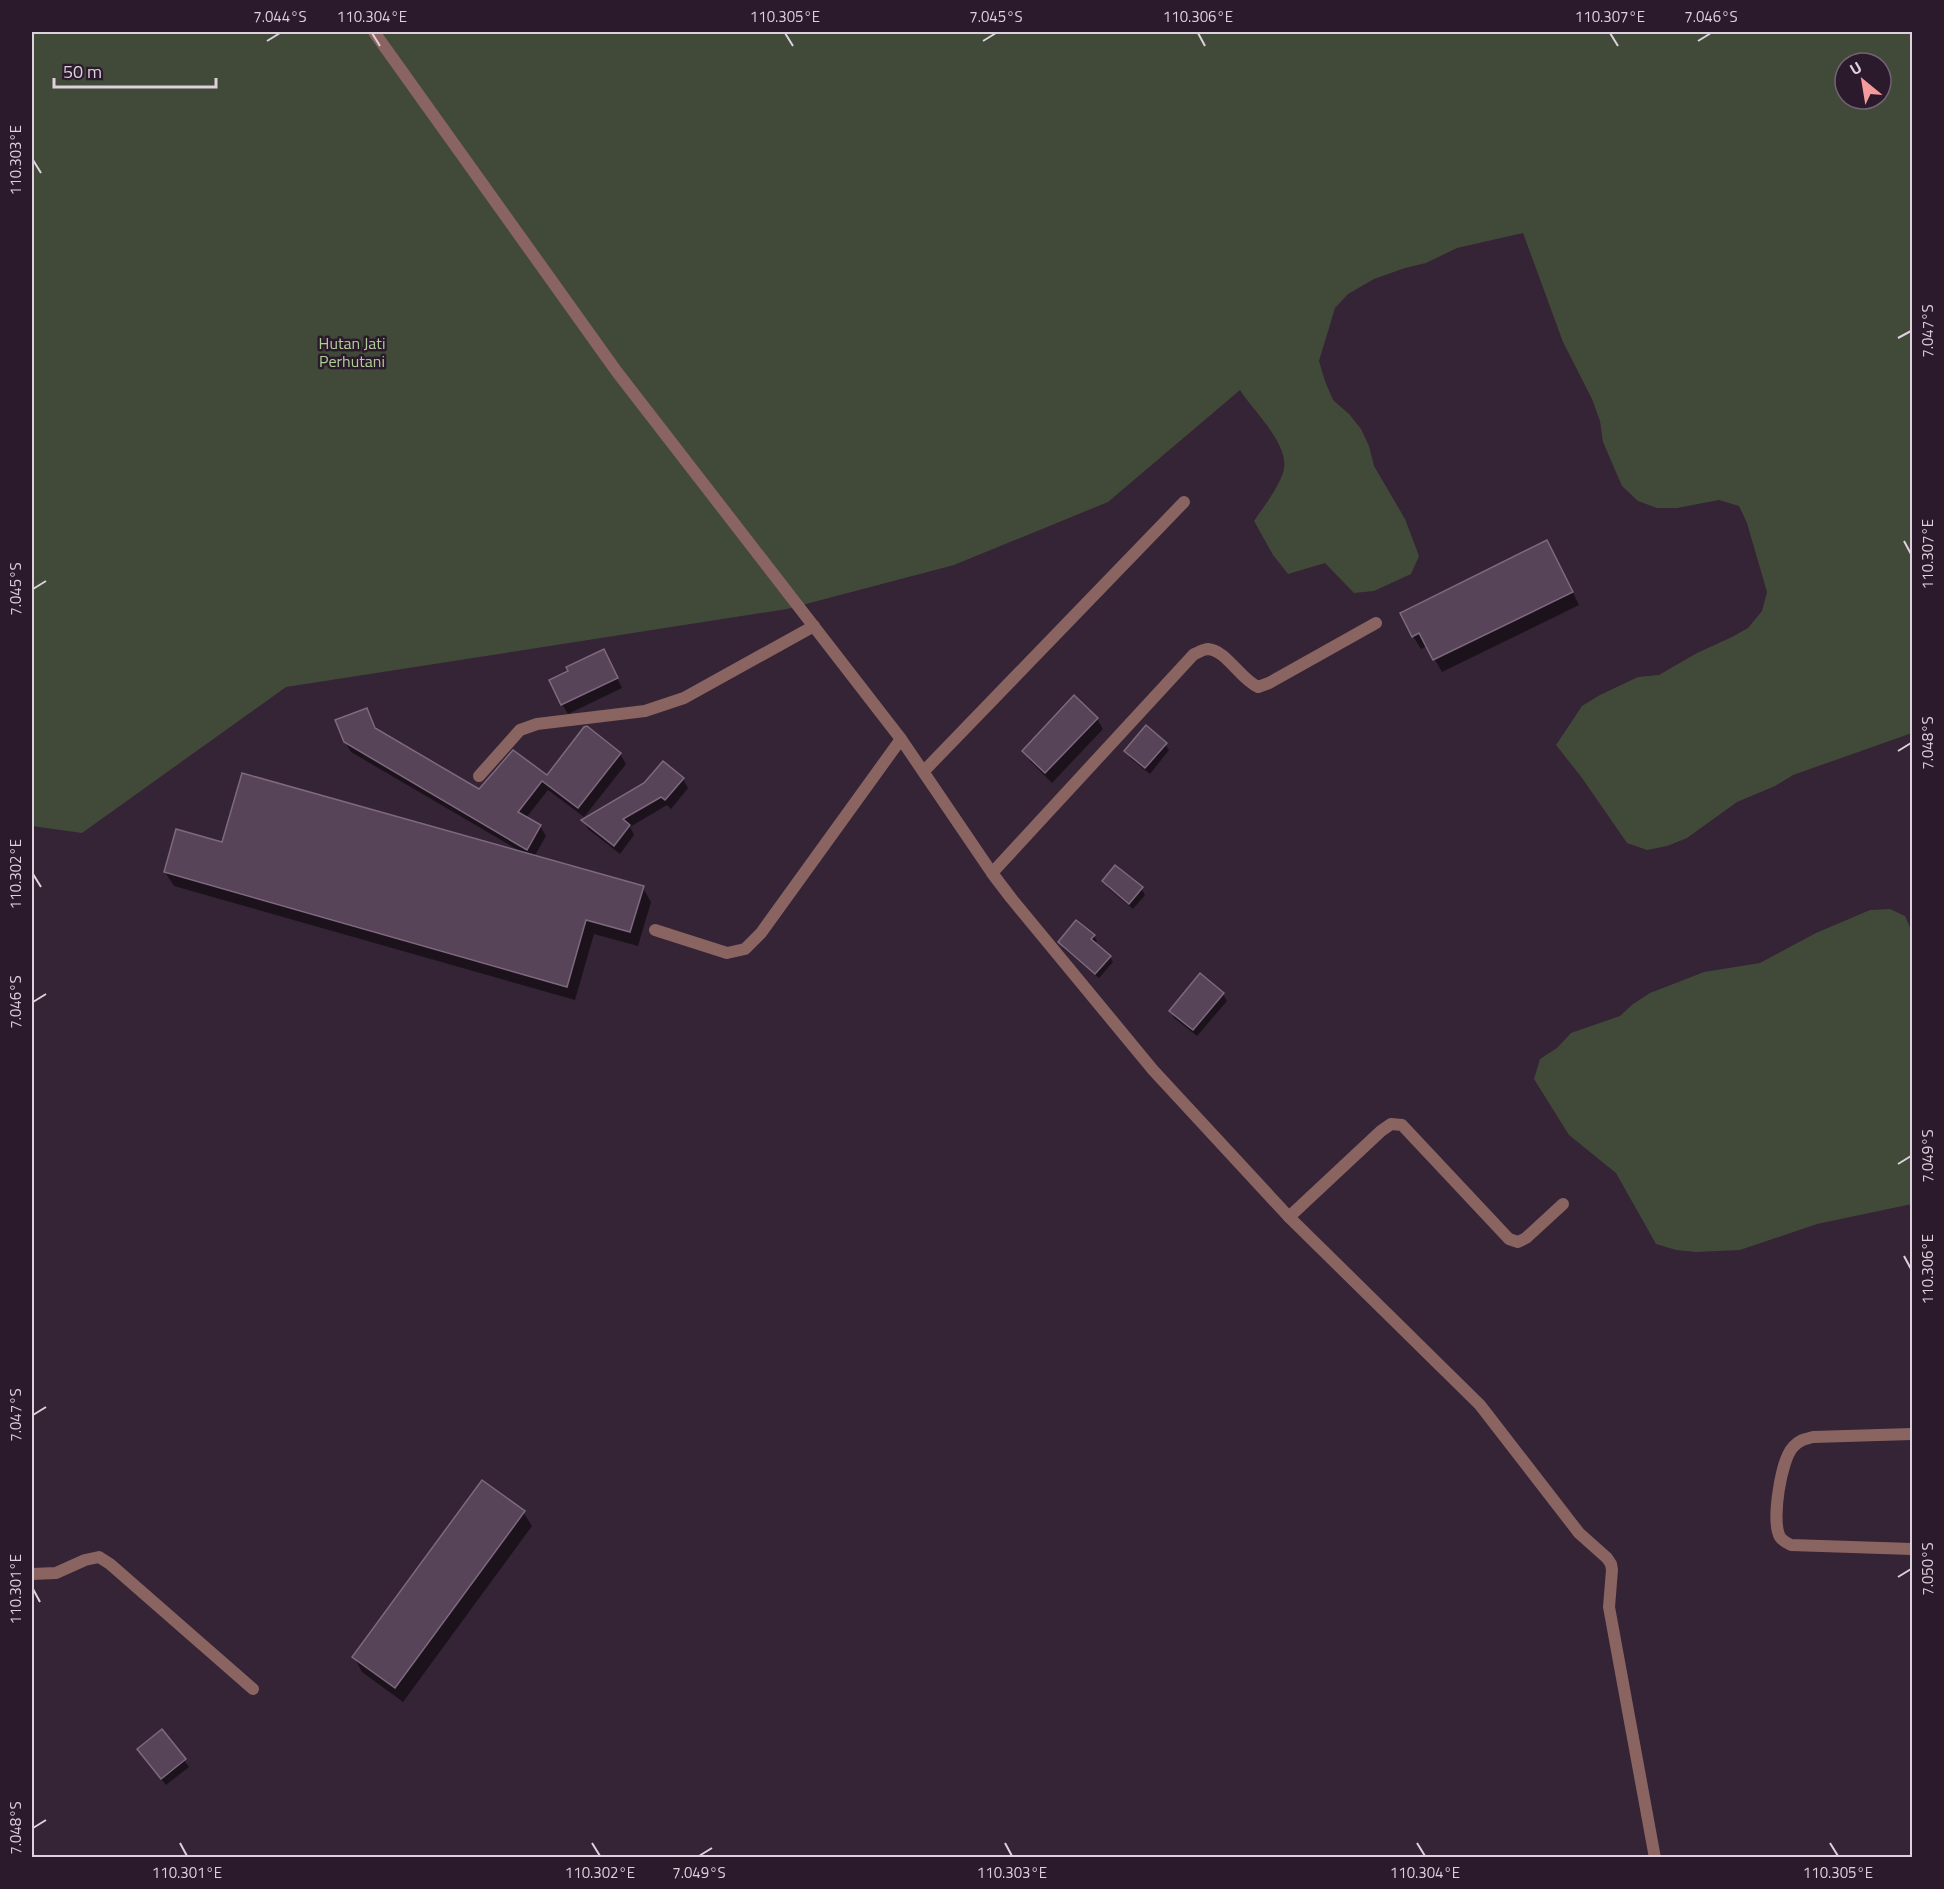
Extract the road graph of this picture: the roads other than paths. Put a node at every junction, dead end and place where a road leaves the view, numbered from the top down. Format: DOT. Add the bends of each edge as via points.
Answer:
graph roads {
  1 [pos="374,32"];
  2 [pos="1184,502"];
  3 [pos="1376,623"];
  4 [pos="814,626"];
  5 [pos="901,739"];
  6 [pos="924,771"];
  7 [pos="479,776"];
  8 [pos="992,873"];
  9 [pos="655,930"];
  10 [pos="1563,1204"];
  11 [pos="1289,1217"];
  12 [pos="1912,1434"];
  13 [pos="1912,1549"];
  14 [pos="32,1574"];
  15 [pos="253,1689"];
  16 [pos="1655,1857"];
  1 -- 4 [label="street" via="617,372"];
  2 -- 6 [label="street"];
  3 -- 8 [label="street" via="1258,687 1248,683 1219,652 1206,649 1194,654"];
  4 -- 5 [label="street"];
  4 -- 7 [label="street" via="684,698 645,711 537,724 520,730"];
  5 -- 6 [label="street"];
  5 -- 9 [label="street" via="761,933 745,949 727,953"];
  6 -- 8 [label="street"];
  8 -- 11 [label="street" via="1153,1070"];
  10 -- 11 [label="street" via="1526,1238 1518,1242 1509,1239 1402,1125 1391,1124"];
  11 -- 16 [label="street" via="1480,1405 1579,1533 1608,1558 1609,1607"];
  12 -- 13 [label="street" via="1800,1440 1784,1461 1776,1525 1780,1538 1791,1545"];
  14 -- 15 [label="street" via="56,1573 99,1557"];
}
